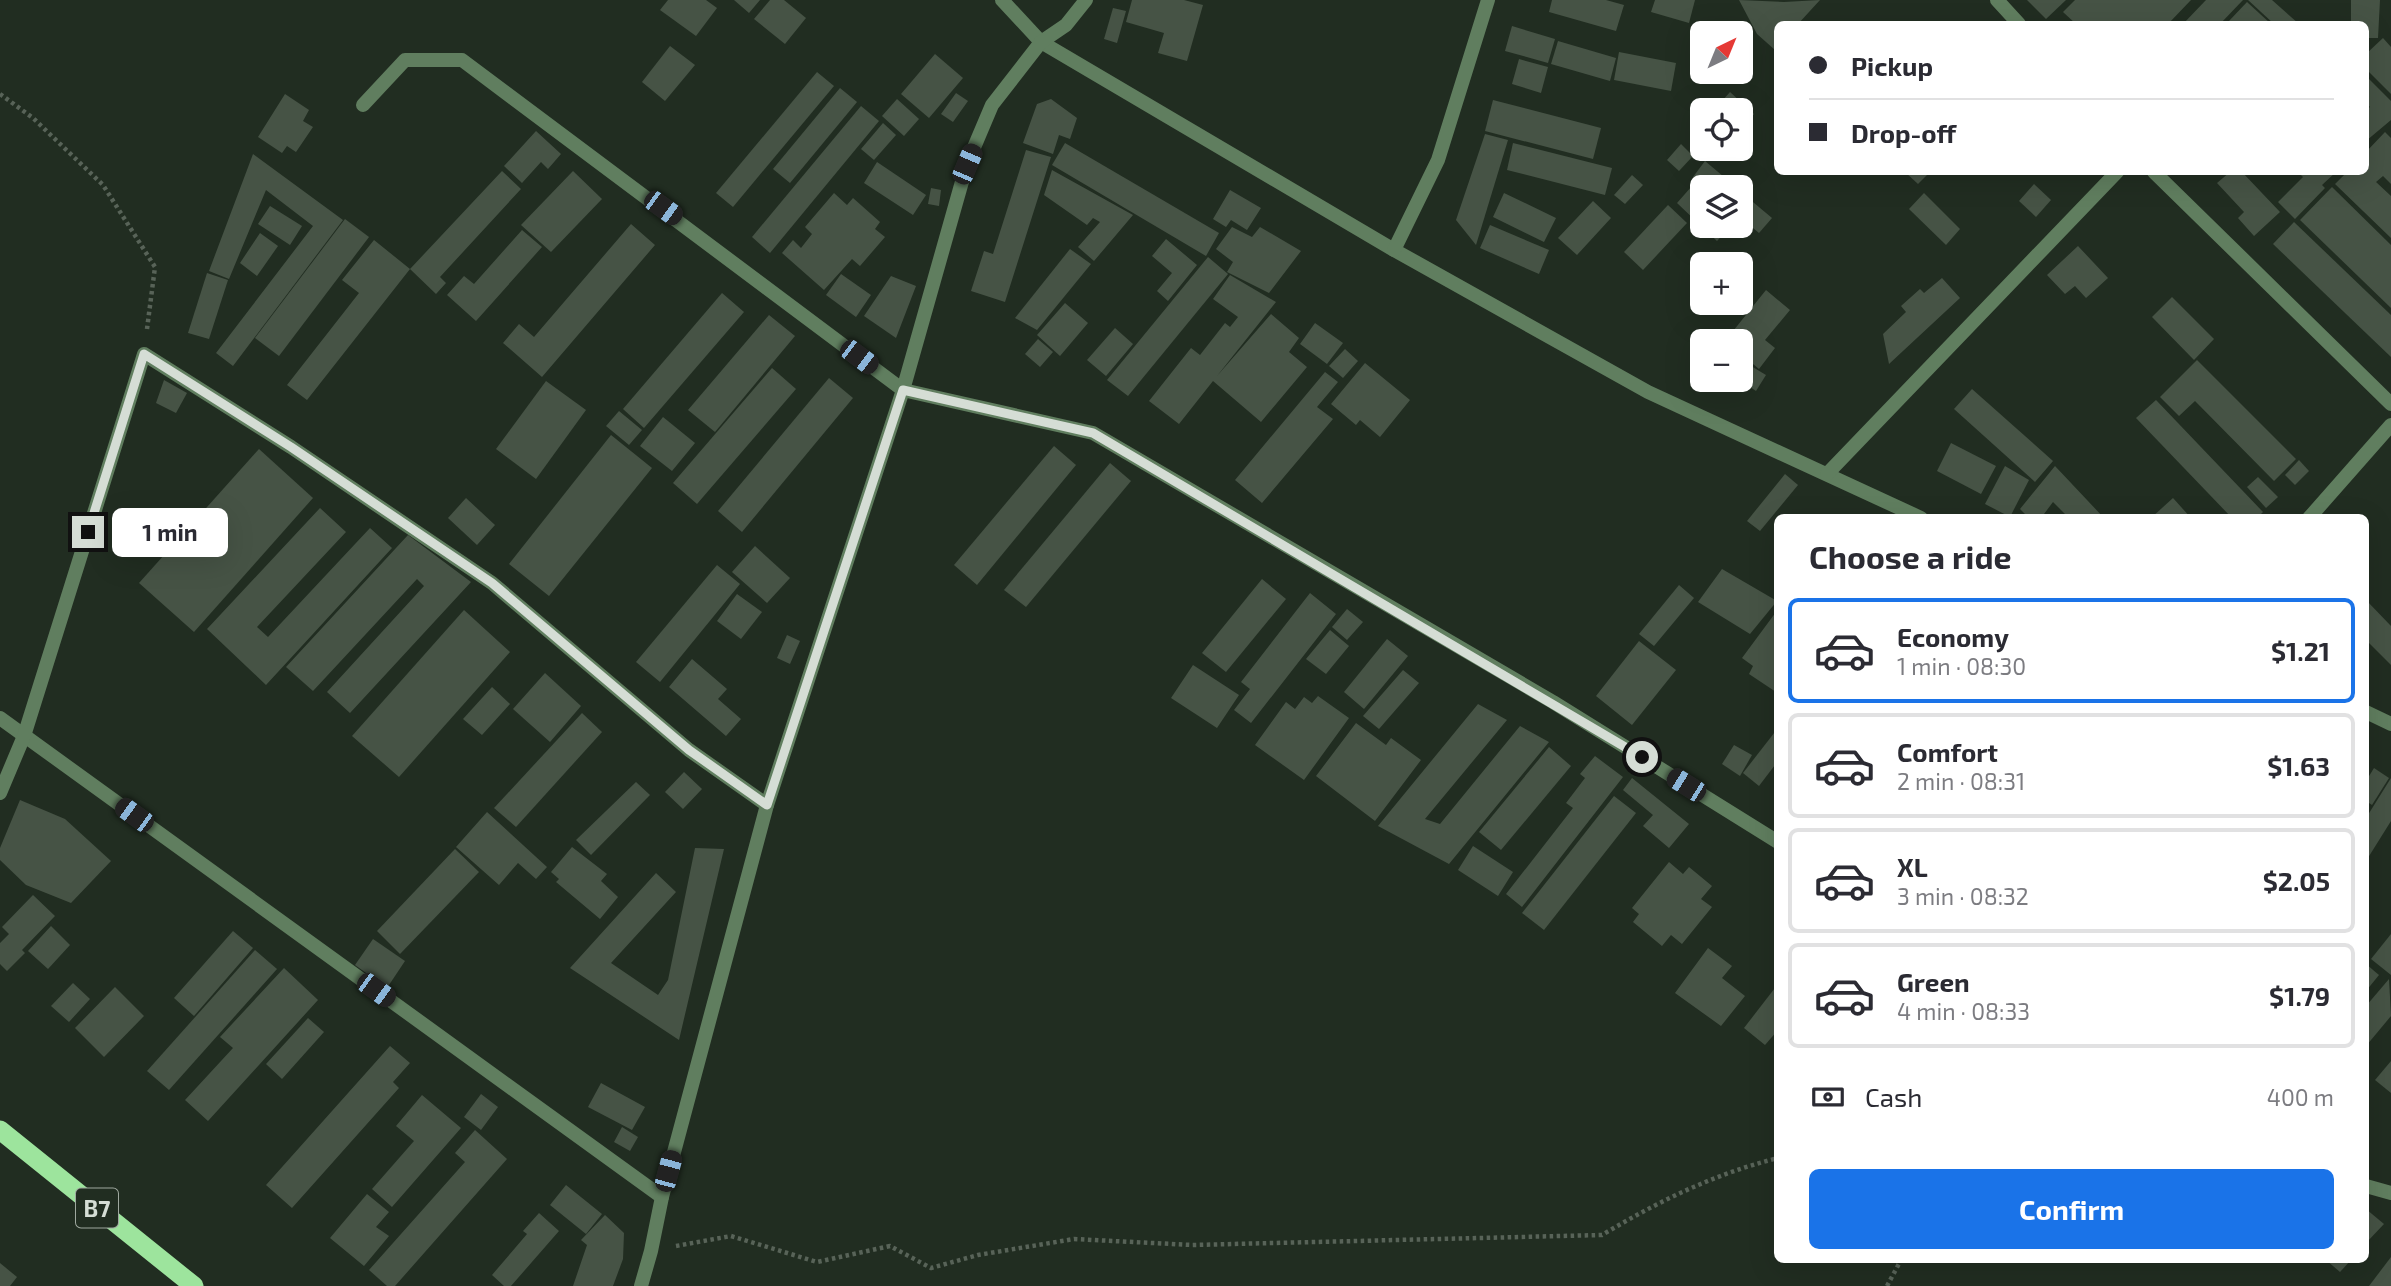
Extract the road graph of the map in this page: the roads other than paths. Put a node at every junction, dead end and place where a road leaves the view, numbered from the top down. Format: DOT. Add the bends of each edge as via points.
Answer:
graph roads {
  1 [pos="1002,0"];
  2 [pos="1086,0"];
  3 [pos="1488,0"];
  4 [pos="1997,0"];
  5 [pos="2016,21"];
  6 [pos="1041,42"];
  7 [pos="363,105"];
  8 [pos="2114,175"];
  9 [pos="2157,175"];
  10 [pos="1394,250"];
  11 [pos="903,390"];
  12 [pos="2391,404"];
  13 [pos="2391,425"];
  14 [pos="1827,474"];
  15 [pos="1913,514"];
  16 [pos="2313,514"];
  17 [pos="2369,713"];
  18 [pos="0,718"];
  19 [pos="2391,724"];
  20 [pos="24,736"];
  21 [pos="0,793"];
  22 [pos="767,805"];
  23 [pos="1774,840"];
  24 [pos="0,1130"];
  25 [pos="2369,1187"];
  26 [pos="2391,1193"];
  27 [pos="662,1197"];
  28 [pos="194,1286"];
  29 [pos="641,1286"];
  1 -- 6 [label="street"];
  2 -- 6 [label="street" via="1066,25"];
  3 -- 10 [label="street" via="1438,160"];
  4 -- 5 [label="street"];
  6 -- 10 [label="street"];
  6 -- 11 [label="street" via="992,104 967,164"];
  7 -- 11 [label="street" via="405,60 462,60"];
  8 -- 14 [label="street"];
  9 -- 12 [label="street"];
  10 -- 14 [label="street" via="1648,392"];
  11 -- 22 [label="street"];
  11 -- 23 [label="street" via="1093,433 1553,702"];
  13 -- 16 [label="street"];
  14 -- 15 [label="street"];
  17 -- 19 [label="street"];
  18 -- 20 [label="street"];
  20 -- 21 [label="street"];
  20 -- 22 [label="street" via="144,354 492,583 689,750"];
  20 -- 27 [label="street"];
  22 -- 27 [label="street"];
  24 -- 28 [label="highway, B7"];
  25 -- 26 [label="street"];
  27 -- 29 [label="street"];
}
